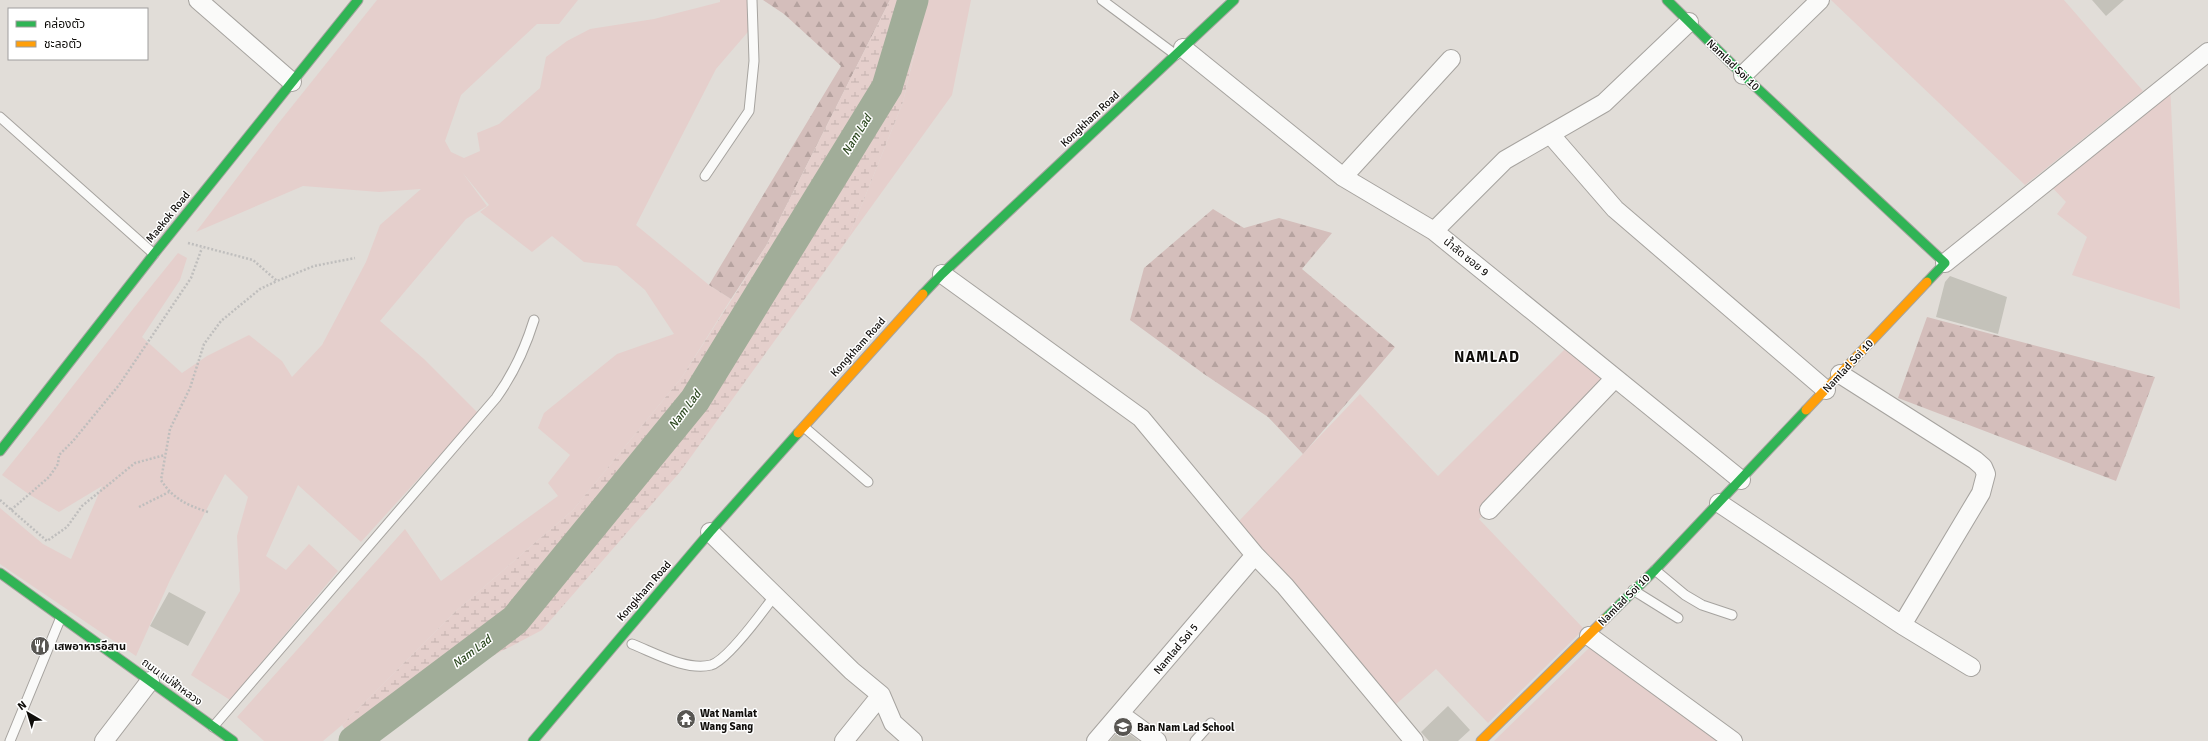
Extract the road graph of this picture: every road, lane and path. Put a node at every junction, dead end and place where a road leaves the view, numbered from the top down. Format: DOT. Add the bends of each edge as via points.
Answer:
graph roads {
  1 [pos="358,0"];
  2 [pos="752,0"];
  3 [pos="1102,0"];
  4 [pos="1234,0"];
  5 [pos="1667,0"];
  6 [pos="1820,0"];
  7 [pos="206,3"];
  8 [pos="1689,22"];
  9 [pos="1179,52"];
  10 [pos="2208,52"];
  11 [pos="1451,59"];
  12 [pos="1743,75"];
  13 [pos="292,82"];
  14 [pos="0,116"];
  15 [pos="1550,134"];
  16 [pos="705,176"];
  17 [pos="1343,177"];
  18 [pos="1434,231"];
  19 [pos="168,236"];
  20 [pos="202,248"];
  21 [pos="154,254"];
  22 [pos="355,258"];
  23 [pos="1945,263"];
  24 [pos="942,274"];
  25 [pos="277,281"];
  26 [pos="534,320"];
  27 [pos="1840,374"];
  28 [pos="1615,378"];
  29 [pos="1826,390"];
  30 [pos="804,427"];
  31 [pos="0,451"];
  32 [pos="165,455"];
  33 [pos="1741,480"];
  34 [pos="868,482"];
  35 [pos="168,492"];
  36 [pos="0,500"];
  37 [pos="1719,503"];
  38 [pos="139,507"];
  39 [pos="11,510"];
  40 [pos="1489,510"];
  41 [pos="208,512"];
  42 [pos="710,532"];
  43 [pos="1255,555"];
  44 [pos="1655,570"];
  45 [pos="0,573"];
  46 [pos="1633,590"];
  47 [pos="775,595"];
  48 [pos="1732,615"];
  49 [pos="61,617"];
  50 [pos="1678,618"];
  51 [pos="1902,625"];
  52 [pos="1589,636"];
  53 [pos="632,644"];
  54 [pos="1971,667"];
  55 [pos="150,681"];
  56 [pos="881,695"];
  57 [pos="1120,714"];
  58 [pos="1211,723"];
  59 [pos="213,726"];
  60 [pos="541,738"];
  61 [pos="10,741"];
  62 [pos="104,741"];
  63 [pos="233,741"];
  64 [pos="844,741"];
  65 [pos="914,741"];
  66 [pos="1096,741"];
  67 [pos="1157,741"];
  68 [pos="1194,741"];
  69 [pos="1414,741"];
  70 [pos="1481,741"];
  71 [pos="1733,741"];
  1 -- 13 [label="street, Maekok Road"];
  2 -- 16 [label="lane" via="754,61 749,111"];
  3 -- 9 [label="lane"];
  4 -- 9 [label="street, Kongkham Road"];
  5 -- 8 [label="street, Namlad Soi 10"];
  6 -- 12 [label="street"];
  7 -- 13 [label="street"];
  8 -- 12 [label="street, Namlad Soi 10"];
  8 -- 15 [label="street" via="1604,102"];
  9 -- 17 [label="street, น้ำลัด ซอย 9"];
  9 -- 24 [label="street, Kongkham Road"];
  10 -- 23 [label="street"];
  11 -- 17 [label="street"];
  12 -- 23 [label="street, Namlad Soi 10"];
  13 -- 19 [label="street, Maekok Road"];
  14 -- 21 [label="lane"];
  15 -- 18 [label="street" via="1505,160"];
  15 -- 29 [label="street" via="1615,210"];
  17 -- 18 [label="street, น้ำลัด ซอย 9"];
  18 -- 28 [label="street, น้ำลัด ซอย 9"];
  19 -- 20 [label="path"];
  19 -- 21 [label="street, Maekok Road"];
  20 -- 25 [label="path" via="253,260"];
  20 -- 39 [label="path" via="191,278 119,385 59,455 58,464 49,477"];
  21 -- 31 [label="street, Maekok Road"];
  22 -- 25 [label="path" via="314,266"];
  23 -- 27 [label="street, Namlad Soi 10"];
  24 -- 30 [label="street, Kongkham Road"];
  24 -- 43 [label="street" via="1141,418"];
  25 -- 32 [label="path" via="260,289 221,321 204,344 190,388 170,429"];
  26 -- 59 [label="lane" via="512,375 496,398"];
  27 -- 29 [label="street, Namlad Soi 10"];
  27 -- 51 [label="street" via="1975,460 1986,474 1981,493"];
  28 -- 33 [label="street, น้ำลัด ซอย 9"];
  28 -- 40 [label="street"];
  29 -- 33 [label="street, Namlad Soi 10"];
  30 -- 34 [label="lane"];
  30 -- 42 [label="street, Kongkham Road"];
  32 -- 35 [label="path" via="161,480"];
  32 -- 39 [label="path" via="135,463 82,506 67,527 47,541"];
  33 -- 37 [label="street, Namlad Soi 10"];
  35 -- 38 [label="path"];
  35 -- 41 [label="path" via="182,503"];
  36 -- 39 [label="path"];
  37 -- 44 [label="street, Namlad Soi 10"];
  37 -- 51 [label="street"];
  42 -- 47 [label="street"];
  42 -- 60 [label="street, Kongkham Road"];
  43 -- 57 [label="street, Namlad Soi 5"];
  43 -- 69 [label="street" via="1285,586"];
  44 -- 46 [label="street, Namlad Soi 10"];
  44 -- 48 [label="lane" via="1691,599"];
  45 -- 49 [label="street, ถนน แม่ฟ้าหลวง"];
  46 -- 50 [label="lane"];
  46 -- 52 [label="street, Namlad Soi 10"];
  47 -- 53 [label="lane" via="738,643 712,665 694,666 678,662"];
  47 -- 56 [label="street" via="852,672"];
  49 -- 55 [label="street, ถนน แม่ฟ้าหลวง"];
  49 -- 61 [label="lane"];
  51 -- 54 [label="street"];
  52 -- 70 [label="street, Namlad Soi 10"];
  52 -- 71 [label="street"];
  55 -- 59 [label="street, ถนน แม่ฟ้าหลวง"];
  55 -- 62 [label="street"];
  56 -- 64 [label="street"];
  56 -- 65 [label="street" via="893,722"];
  57 -- 66 [label="street, Namlad Soi 5"];
  57 -- 67 [label="street"];
  58 -- 68 [label="lane"];
  59 -- 63 [label="street, ถนน แม่ฟ้าหลวง"];
}
